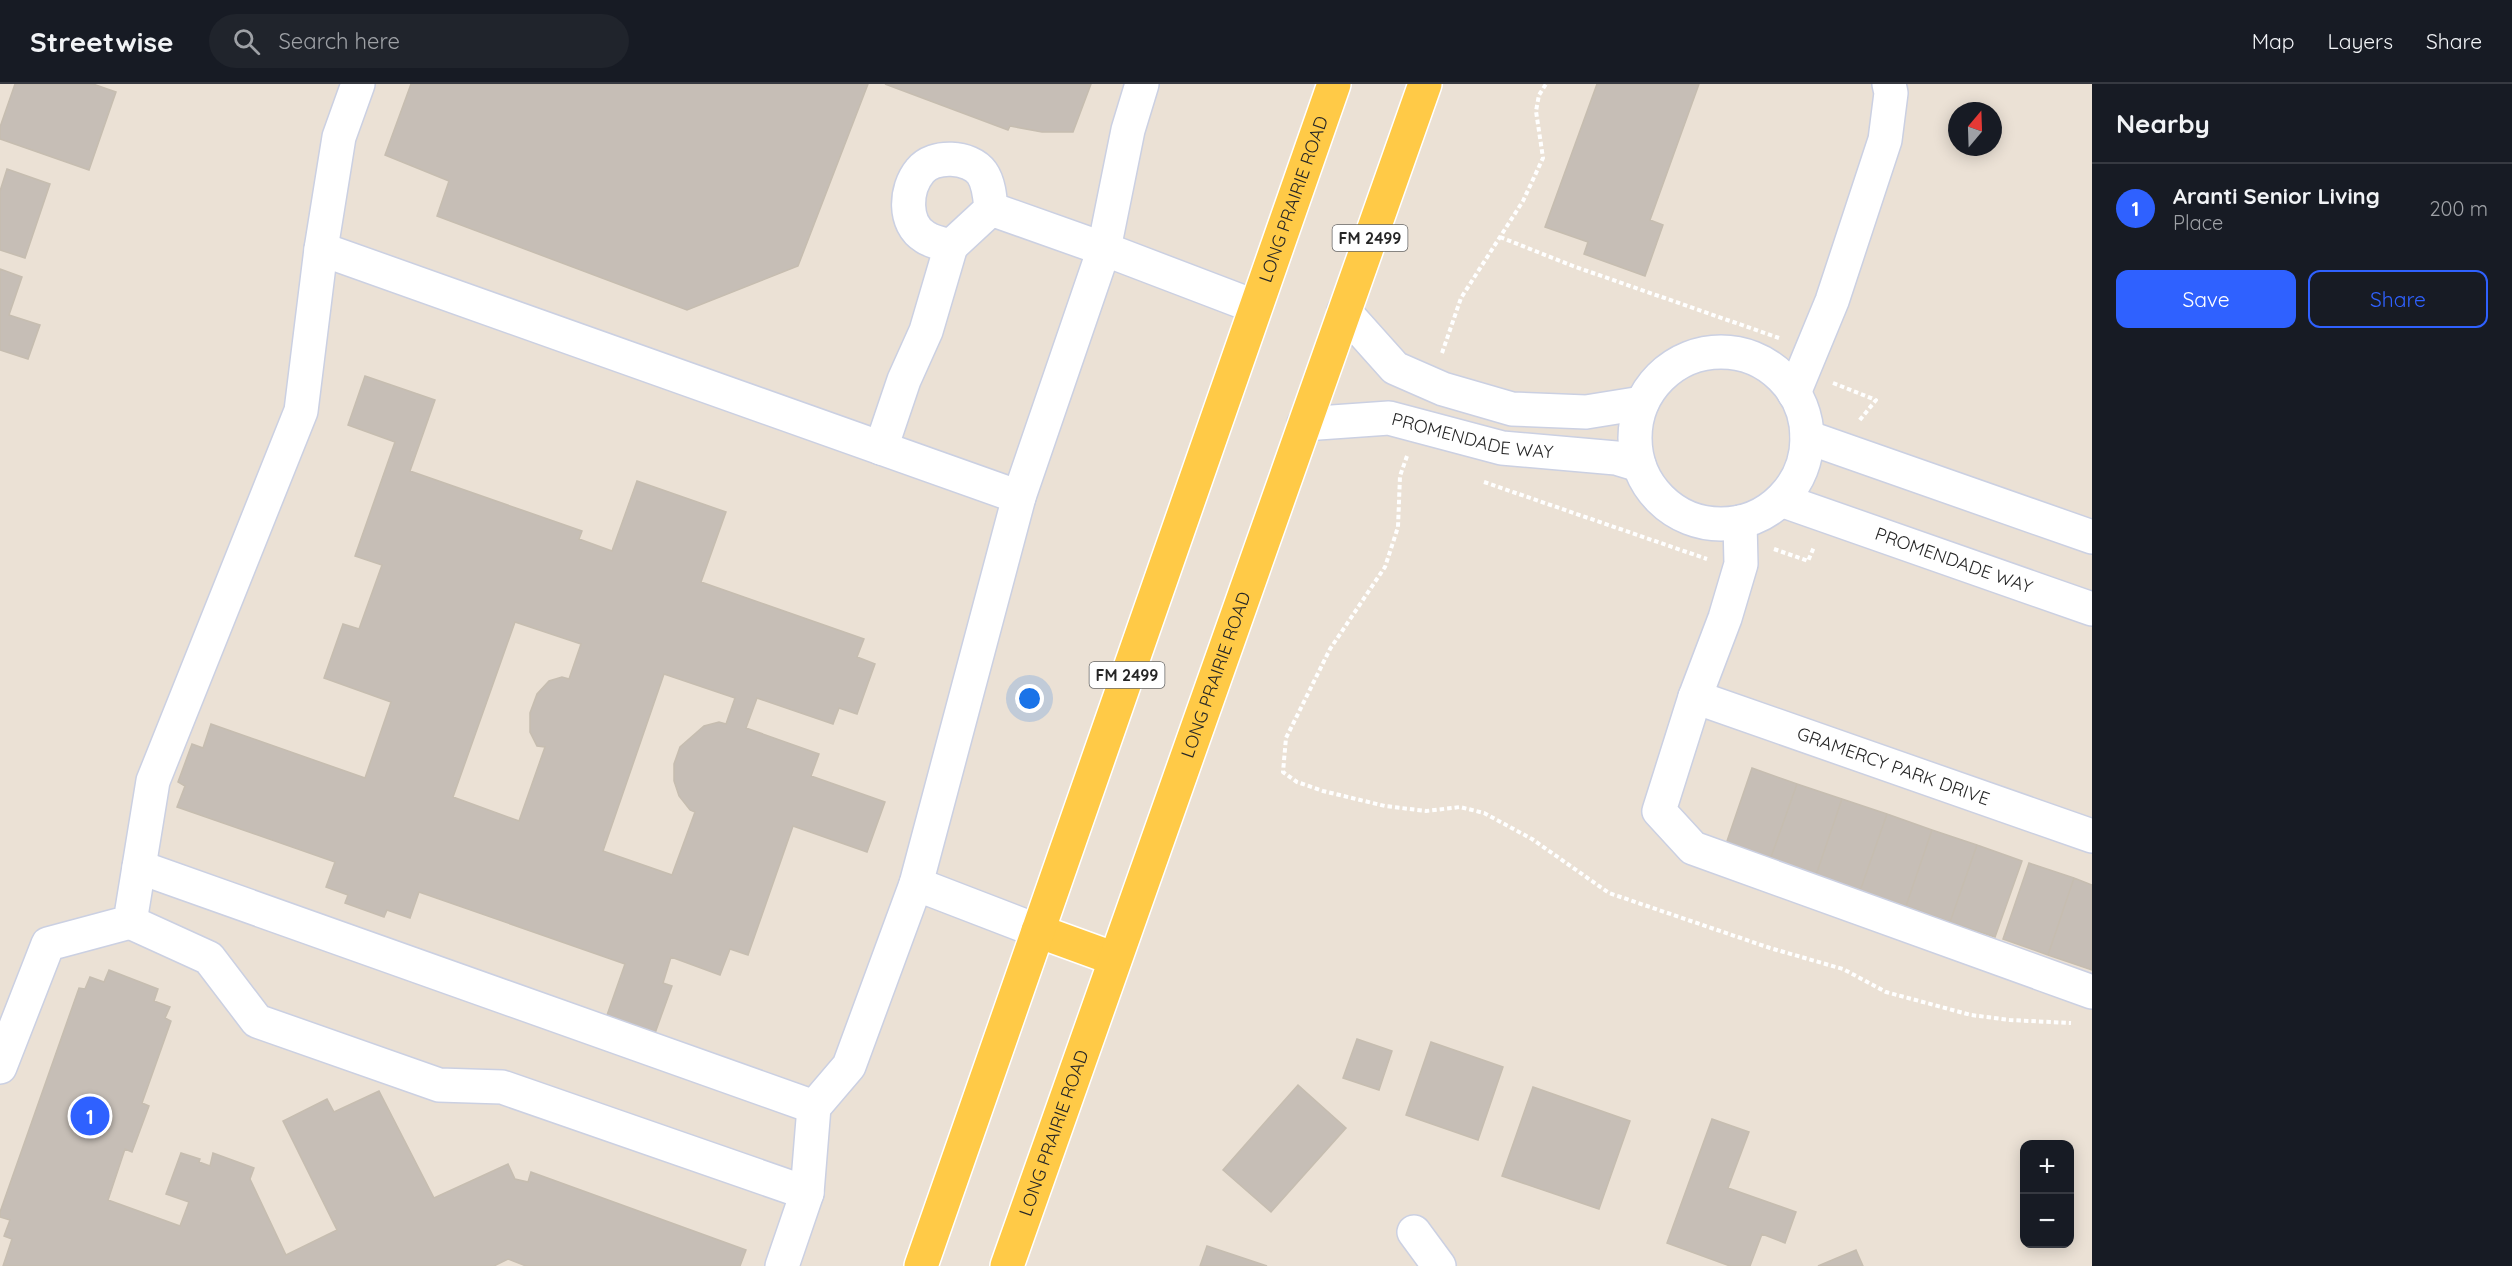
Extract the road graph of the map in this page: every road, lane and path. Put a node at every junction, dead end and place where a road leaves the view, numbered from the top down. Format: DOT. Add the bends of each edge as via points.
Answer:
graph roads {
  1 [pos="358,84"];
  2 [pos="1142,84"];
  3 [pos="1334,84"];
  4 [pos="1425,84"];
  5 [pos="1545,84"];
  6 [pos="1893,87"];
  7 [pos="991,209"];
  8 [pos="1500,237"];
  9 [pos="951,246"];
  10 [pos="321,249"];
  11 [pos="1104,249"];
  12 [pos="1256,307"];
  13 [pos="1344,311"];
  14 [pos="1786,340"];
  15 [pos="1440,358"];
  16 [pos="1829,382"];
  17 [pos="1794,393"];
  18 [pos="1642,403"];
  19 [pos="1858,423"];
  20 [pos="1304,424"];
  21 [pos="1807,437"];
  22 [pos="1410,446"];
  23 [pos="881,448"];
  24 [pos="1407,455"];
  25 [pos="1418,459"];
  26 [pos="1639,465"];
  27 [pos="1475,478"];
  28 [pos="1019,497"];
  29 [pos="1781,500"];
  30 [pos="1740,522"];
  31 [pos="2092,537"];
  32 [pos="1815,543"];
  33 [pos="1770,548"];
  34 [pos="1713,561"];
  35 [pos="2092,609"];
  36 [pos="1695,697"];
  37 [pos="2092,836"];
  38 [pos="139,867"];
  39 [pos="916,884"];
  40 [pos="130,922"];
  41 [pos="1038,931"];
  42 [pos="1115,959"];
  43 [pos="2092,992"];
  44 [pos="2081,1026"];
  45 [pos="0,1067"];
  46 [pos="814,1107"];
  47 [pos="807,1192"];
  48 [pos="1414,1232"];
  49 [pos="782,1266"];
  50 [pos="921,1266"];
  51 [pos="1007,1266"];
  52 [pos="1438,1266"];
  1 -- 10 [label="street" via="339,137"];
  2 -- 11 [label="street" via="1128,130"];
  3 -- 12 [label="main road, LONG PRAIRIE ROAD / FM 2499"];
  4 -- 13 [label="main road, LONG PRAIRIE ROAD / FM 2499"];
  5 -- 8 [label="path" via="1536,111 1543,158"];
  6 -- 17 [label="street" via="1885,140 1832,301"];
  7 -- 9 [label="street"];
  7 -- 9 [label="street" via="982,172 962,160 938,160 920,170 910,190 909,216 924,237"];
  7 -- 11 [label="street"];
  8 -- 14 [label="path"];
  8 -- 15 [label="path" via="1461,298"];
  9 -- 23 [label="street" via="926,331"];
  10 -- 23 [label="street"];
  10 -- 38 [label="street" via="301,411 153,781"];
  11 -- 12 [label="street"];
  11 -- 28 [label="street"];
  12 -- 41 [label="main road, LONG PRAIRIE ROAD / FM 2499"];
  13 -- 18 [label="street, PROMENDADE WAY" via="1395,368 1443,389 1512,409 1586,412"];
  13 -- 20 [label="main road, LONG PRAIRIE ROAD / FM 2499"];
  16 -- 19 [label="path" via="1876,400"];
  17 -- 18 [label="street" via="1780,375 1760,362 1738,354 1715,352 1671,367 1654,383"];
  17 -- 21 [label="street" via="1804,414"];
  18 -- 26 [label="street" via="1635,434"];
  20 -- 26 [label="street, PROMENDADE WAY" via="1389,418 1502,448 1616,458"];
  20 -- 42 [label="main road, LONG PRAIRIE ROAD / FM 2499"];
  21 -- 29 [label="street" via="1796,482"];
  21 -- 31 [label="street"];
  22 -- 24 [label="path"];
  23 -- 28 [label="street"];
  24 -- 25 [label="path"];
  24 -- 44 [label="path" via="1400,476 1398,527 1385,567 1330,649 1287,738 1283,772 1323,791 1376,804 1426,811 1460,807 1484,813 1533,839 1610,893 1843,969 1886,992 1971,1015"];
  26 -- 30 [label="street" via="1650,488 1668,506 1690,518 1715,524"];
  27 -- 34 [label="path"];
  28 -- 39 [label="street"];
  29 -- 30 [label="street" via="1762,514"];
  29 -- 35 [label="street, PROMENDADE WAY"];
  30 -- 36 [label="street" via="1742,564"];
  32 -- 33 [label="path" via="1808,561"];
  36 -- 37 [label="street, GRAMERCY PARK DRIVE"];
  36 -- 43 [label="street" via="1659,812 1693,848"];
  38 -- 40 [label="street"];
  38 -- 46 [label="street"];
  39 -- 41 [label="street"];
  39 -- 46 [label="street" via="849,1066"];
  40 -- 45 [label="street" via="48,944"];
  40 -- 47 [label="street" via="209,958 257,1021 439,1085 501,1087"];
  41 -- 42 [label="main road"];
  41 -- 50 [label="main road, LONG PRAIRIE ROAD / FM 2499"];
  42 -- 51 [label="main road, LONG PRAIRIE ROAD / FM 2499"];
  46 -- 47 [label="street"];
  47 -- 49 [label="street"];
  48 -- 52 [label="street"];
}
